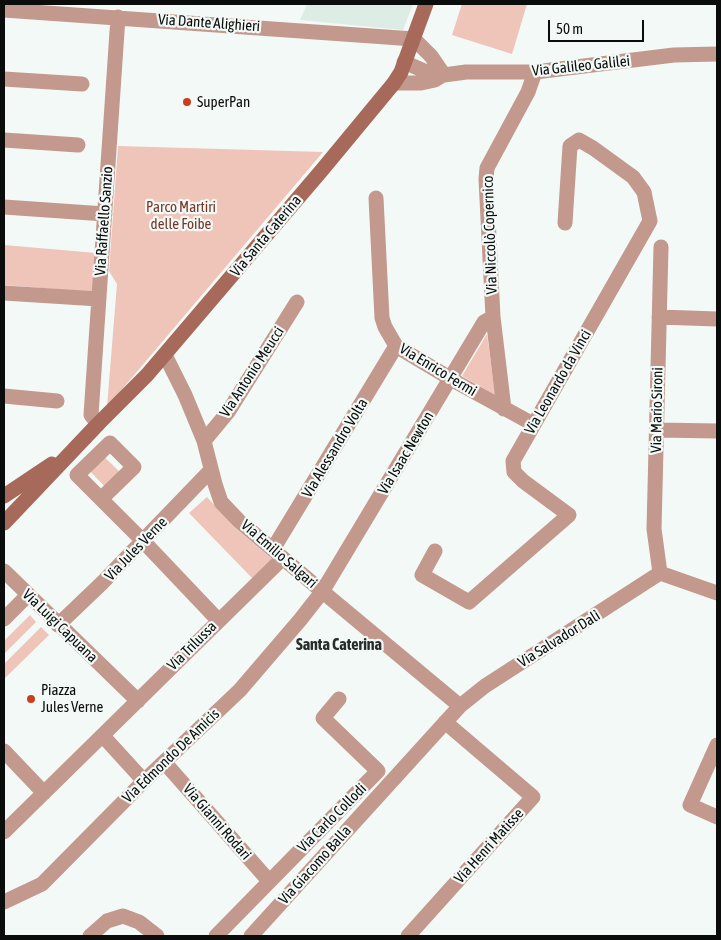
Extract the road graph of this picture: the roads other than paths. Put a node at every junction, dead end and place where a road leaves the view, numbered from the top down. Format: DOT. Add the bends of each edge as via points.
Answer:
graph roads {
  1 [pos="426,4"];
  2 [pos="4,10"];
  3 [pos="118,16"];
  4 [pos="414,39"];
  5 [pos="717,54"];
  6 [pos="404,62"];
  7 [pos="535,72"];
  8 [pos="444,74"];
  9 [pos="4,78"];
  10 [pos="394,83"];
  11 [pos="82,84"];
  12 [pos="4,140"];
  13 [pos="78,145"];
  14 [pos="376,198"];
  15 [pos="4,207"];
  16 [pos="105,214"];
  17 [pos="565,223"];
  18 [pos="661,247"];
  19 [pos="4,293"];
  20 [pos="99,299"];
  21 [pos="297,302"];
  22 [pos="493,317"];
  23 [pos="659,317"];
  24 [pos="717,319"];
  25 [pos="396,346"];
  26 [pos="165,355"];
  27 [pos="451,379"];
  28 [pos="4,396"];
  29 [pos="57,400"];
  30 [pos="504,409"];
  31 [pos="98,424"];
  32 [pos="533,424"];
  33 [pos="657,430"];
  34 [pos="717,431"];
  35 [pos="204,441"];
  36 [pos="76,448"];
  37 [pos="211,470"];
  38 [pos="4,496"];
  39 [pos="101,499"];
  40 [pos="4,523"];
  41 [pos="143,541"];
  42 [pos="436,551"];
  43 [pos="278,554"];
  44 [pos="4,571"];
  45 [pos="660,574"];
  46 [pos="322,592"];
  47 [pos="717,593"];
  48 [pos="28,595"];
  49 [pos="4,619"];
  50 [pos="218,620"];
  51 [pos="58,625"];
  52 [pos="339,699"];
  53 [pos="138,701"];
  54 [pos="460,706"];
  55 [pos="445,722"];
  56 [pos="103,736"];
  57 [pos="717,745"];
  58 [pos="4,751"];
  59 [pos="165,762"];
  60 [pos="144,782"];
  61 [pos="44,793"];
  62 [pos="717,817"];
  63 [pos="4,832"];
  64 [pos="269,881"];
  65 [pos="4,902"];
  66 [pos="90,936"];
  67 [pos="157,936"];
  68 [pos="216,936"];
  69 [pos="252,936"];
  70 [pos="408,936"];
  1 -- 4 [label="main road, Via Santa Caterina"];
  2 -- 3 [label="street, Via Dante Alighieri"];
  3 -- 4 [label="street, Via Dante Alighieri"];
  3 -- 16 [label="street, Via Raffaello Sanzio"];
  4 -- 6 [label="main road, Via Santa Caterina"];
  4 -- 8 [label="street"];
  5 -- 7 [label="street, Via Galileo Galilei" via="674,55"];
  6 -- 8 [label="street, Via Galileo Galilei" via="429,73"];
  6 -- 10 [label="main road, Via Santa Caterina"];
  7 -- 8 [label="street, Via Galileo Galilei"];
  7 -- 22 [label="street, Via Niccolò Copernico" via="528,92 487,168"];
  8 -- 10 [label="street, Via Galileo Galilei" via="421,83"];
  9 -- 11 [label="street"];
  10 -- 26 [label="main road, Via Santa Caterina"];
  12 -- 13 [label="street"];
  14 -- 25 [label="street, Via Enrico Fermi" via="382,318"];
  15 -- 16 [label="street"];
  16 -- 20 [label="street, Via Raffaello Sanzio"];
  17 -- 32 [label="street, Via Leonardo da Vinci" via="570,146 579,140 633,177 644,192 650,221"];
  18 -- 23 [label="street, Via Mario Sironi"];
  19 -- 20 [label="street"];
  20 -- 31 [label="street, Via Raffaello Sanzio" via="91,416"];
  21 -- 35 [label="street, Via Antonio Meucci" via="228,412"];
  22 -- 27 [label="street, Via Isaac Newton" via="484,322"];
  22 -- 30 [label="street, Via Niccolò Copernico"];
  23 -- 24 [label="street"];
  23 -- 33 [label="street, Via Mario Sironi"];
  25 -- 27 [label="street, Via Enrico Fermi"];
  25 -- 43 [label="street, Via Alessandro Volta"];
  26 -- 31 [label="main road, Via Santa Caterina"];
  26 -- 35 [label="street, Via Emilio Salgari"];
  27 -- 30 [label="street, Via Enrico Fermi"];
  27 -- 46 [label="street, Via Isaac Newton"];
  28 -- 29 [label="street"];
  30 -- 32 [label="street, Via Enrico Fermi"];
  31 -- 36 [label="main road, Via Santa Caterina"];
  32 -- 42 [label="street, Via Leonardo da Vinci" via="513,461 514,472 569,515 469,602 422,575"];
  33 -- 34 [label="street"];
  33 -- 45 [label="street, Via Mario Sironi" via="654,529"];
  35 -- 37 [label="street, Via Emilio Salgari"];
  36 -- 38 [label="main road, Via Santa Caterina"];
  36 -- 40 [label="main road, Via Santa Caterina"];
  37 -- 41 [label="street, Via Jules Verne"];
  37 -- 43 [label="street, Via Emilio Salgari" via="222,502"];
  39 -- 41 [label="street"];
  41 -- 50 [label="street"];
  41 -- 51 [label="street, Via Jules Verne"];
  43 -- 46 [label="street, Via Emilio Salgari"];
  43 -- 50 [label="street, Via Trilussa"];
  44 -- 48 [label="street, Via Luigi Capuana"];
  45 -- 47 [label="street"];
  45 -- 54 [label="street, Via Salvador Dalì" via="485,686"];
  46 -- 54 [label="street, Via Emilio Salgari"];
  46 -- 59 [label="street, Via Edmondo De Amicis" via="240,690"];
  48 -- 49 [label="street"];
  48 -- 51 [label="street, Via Luigi Capuana"];
  50 -- 53 [label="street, Via Trilussa"];
  51 -- 53 [label="street, Via Luigi Capuana"];
  52 -- 64 [label="street, Via Carlo Collodi" via="323,718 378,772"];
  53 -- 56 [label="street, Via Trilussa"];
  54 -- 55 [label="street, Via Giacomo Balla"];
  55 -- 69 [label="street, Via Giacomo Balla"];
  55 -- 70 [label="street, Via Henri Matisse" via="533,797"];
  56 -- 60 [label="street"];
  56 -- 61 [label="street, Via Trilussa"];
  57 -- 62 [label="street" via="690,805"];
  58 -- 61 [label="street"];
  59 -- 60 [label="street, Via Edmondo De Amicis"];
  59 -- 64 [label="street, Via Gianni Rodari"];
  60 -- 65 [label="street, Via Edmondo De Amicis" via="42,884"];
  61 -- 63 [label="street, Via Trilussa"];
  64 -- 68 [label="street, Via Carlo Collodi"];
  66 -- 67 [label="street" via="107,921 123,916 139,922"];
}
